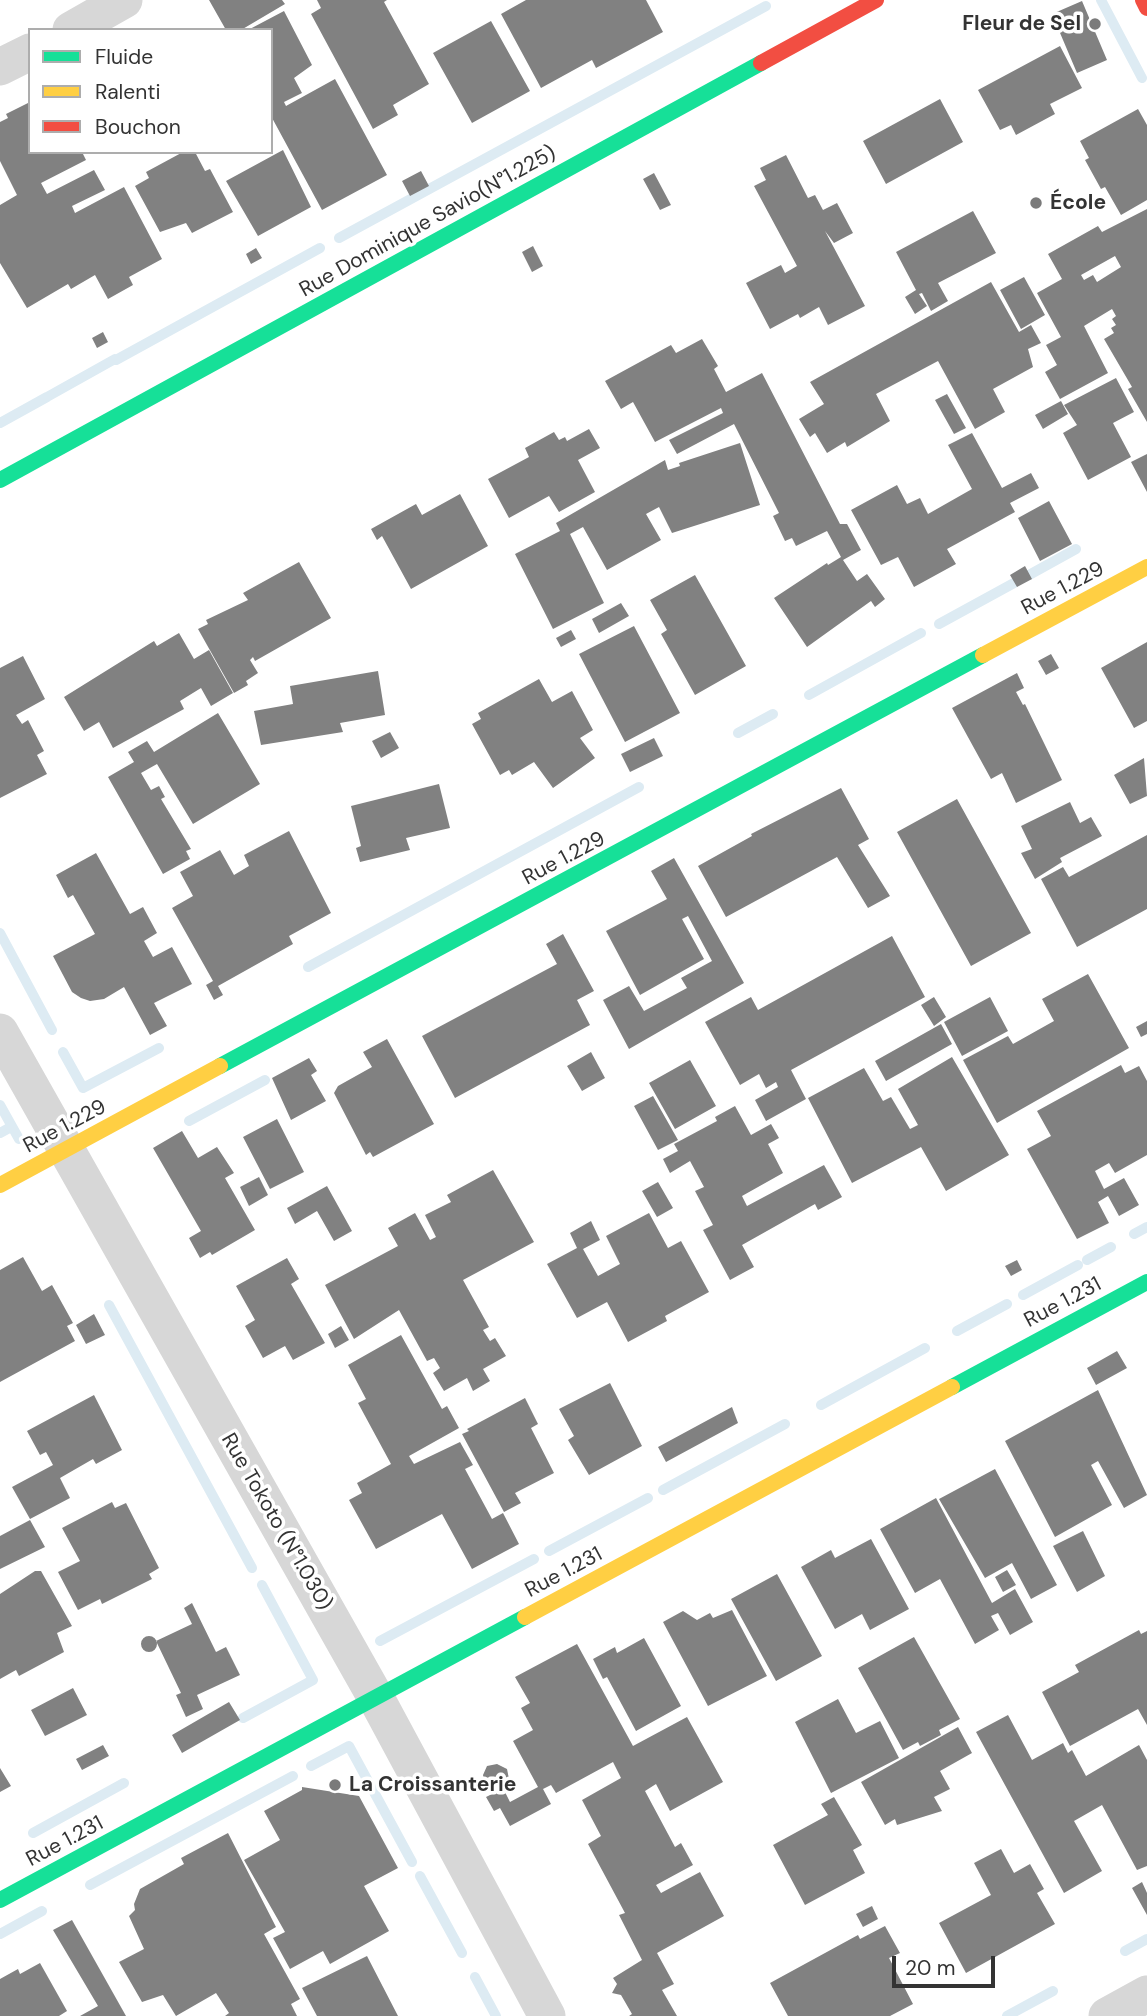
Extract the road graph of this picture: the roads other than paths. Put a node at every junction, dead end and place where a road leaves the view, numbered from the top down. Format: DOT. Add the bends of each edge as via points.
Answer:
graph roads {
  1 [pos="124,0"];
  2 [pos="876,0"];
  3 [pos="1143,0"];
  4 [pos="1147,8"];
  5 [pos="75,28"];
  6 [pos="28,53"];
  7 [pos="0,67"];
  8 [pos="0,480"];
  9 [pos="1147,567"];
  10 [pos="0,1032"];
  11 [pos="65,1150"];
  12 [pos="0,1185"];
  13 [pos="1147,1282"];
  14 [pos="376,1698"];
  15 [pos="0,1900"];
  16 [pos="1147,1994"];
  17 [pos="547,2016"];
  18 [pos="1107,2016"];
  1 -- 5 [label="street"];
  2 -- 8 [label="street, Rue Dominique Savio(N°1.225)"];
  3 -- 4 [label="street"];
  6 -- 7 [label="street"];
  9 -- 11 [label="street, Rue 1.229"];
  10 -- 11 [label="street, Rue Tokoto (N°1.030)"];
  11 -- 12 [label="street, Rue 1.229"];
  11 -- 14 [label="street, Rue Tokoto (N°1.030)"];
  13 -- 14 [label="street, Rue 1.231"];
  14 -- 15 [label="street, Rue 1.231"];
  14 -- 17 [label="street, Rue Tokoto (N°1.030)"];
  16 -- 18 [label="street"];
}
